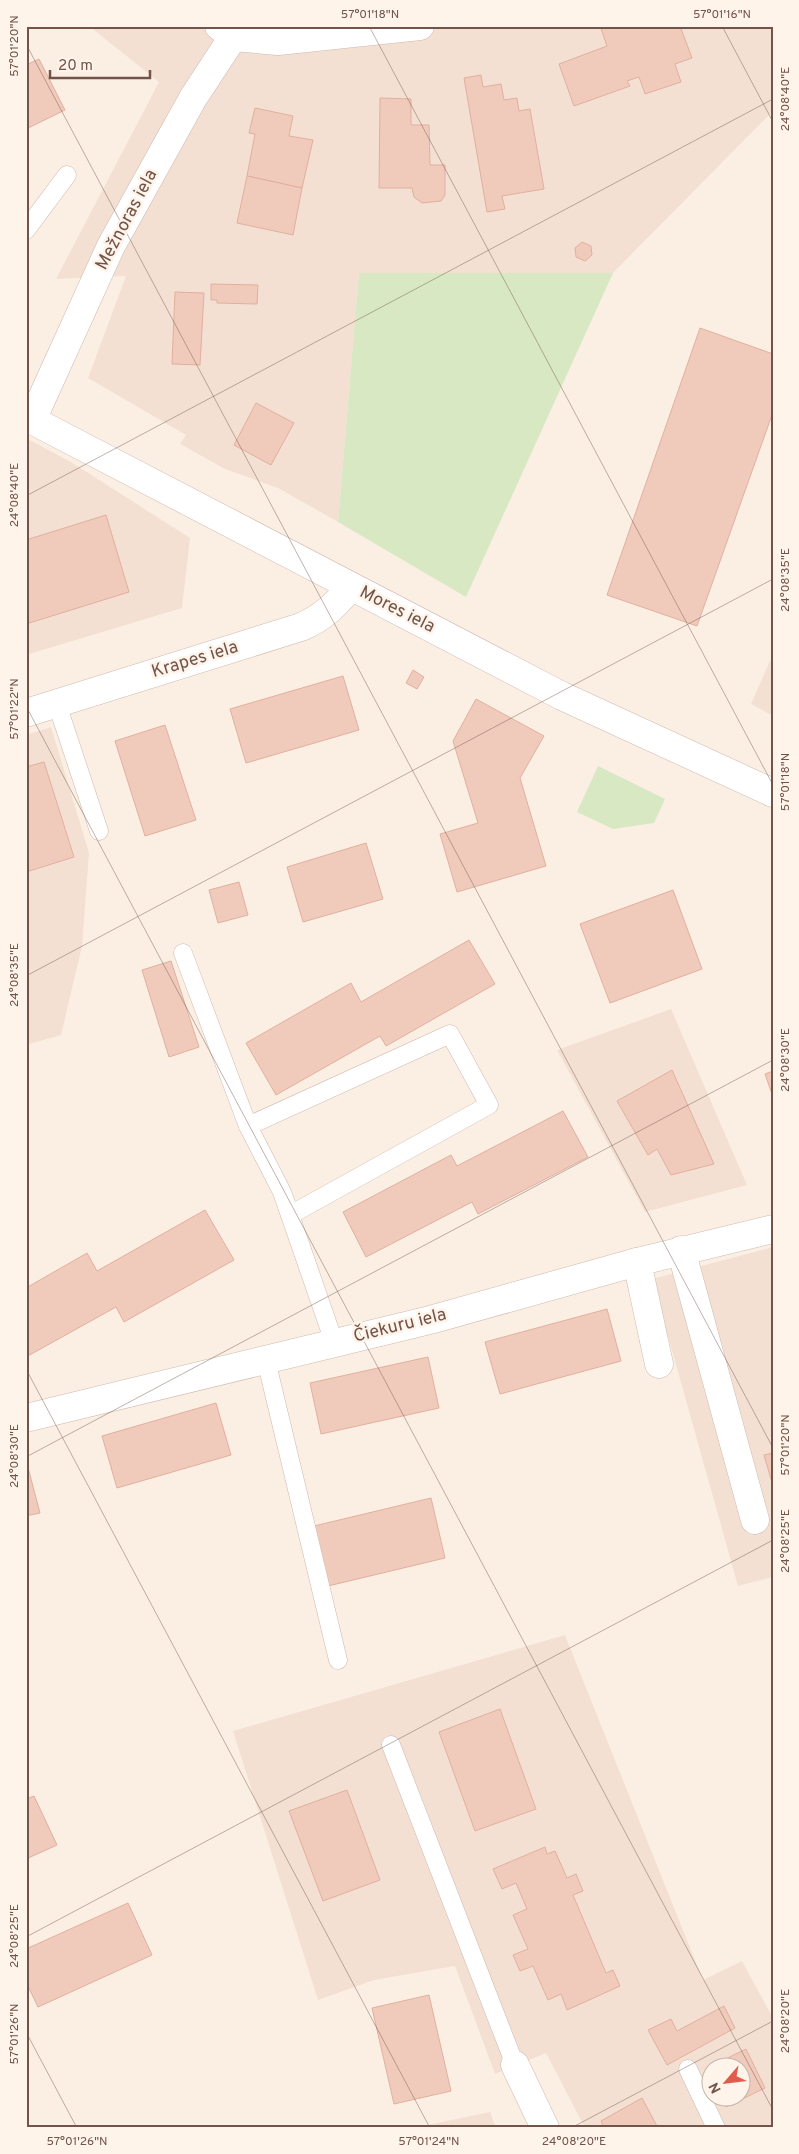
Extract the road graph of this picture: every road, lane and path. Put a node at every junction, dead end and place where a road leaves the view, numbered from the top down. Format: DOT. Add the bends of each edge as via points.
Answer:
graph roads {
  1 [pos="420,26"];
  2 [pos="229,30"];
  3 [pos="67,175"];
  4 [pos="26,230"];
  5 [pos="29,419"];
  6 [pos="351,587"];
  7 [pos="57,704"];
  8 [pos="26,713"];
  9 [pos="773,793"];
  10 [pos="99,831"];
  11 [pos="183,953"];
  12 [pos="248,1126"];
  13 [pos="290,1215"];
  14 [pos="773,1229"];
  15 [pos="681,1250"];
  16 [pos="637,1262"];
  17 [pos="334,1342"];
  18 [pos="266,1360"];
  19 [pos="659,1364"];
  20 [pos="26,1418"];
  21 [pos="755,1520"];
  22 [pos="338,1660"];
  23 [pos="391,1745"];
  24 [pos="515,2065"];
  25 [pos="688,2069"];
  26 [pos="545,2128"];
  27 [pos="716,2128"];
  1 -- 2 [label="street" via="278,41"];
  2 -- 5 [label="street, Mežnoras iela" via="111,246"];
  3 -- 4 [label="lane"];
  5 -- 6 [label="street, Mores iela"];
  6 -- 7 [label="street, Krapes iela" via="332,609 301,627"];
  6 -- 9 [label="street, Mores iela" via="562,696"];
  7 -- 8 [label="street, Krapes iela"];
  7 -- 10 [label="lane"];
  11 -- 12 [label="lane"];
  12 -- 13 [label="lane" via="282,1192"];
  12 -- 13 [label="lane" via="450,1034 488,1105"];
  13 -- 17 [label="lane"];
  14 -- 15 [label="street, Čiekuru iela"];
  15 -- 16 [label="street, Čiekuru iela"];
  15 -- 21 [label="street"];
  16 -- 17 [label="street, Čiekuru iela" via="430,1320"];
  16 -- 19 [label="street"];
  17 -- 18 [label="street, Čiekuru iela"];
  18 -- 20 [label="street, Čiekuru iela"];
  18 -- 22 [label="lane"];
  23 -- 24 [label="lane"];
  24 -- 26 [label="street"];
  25 -- 27 [label="lane"];
}
